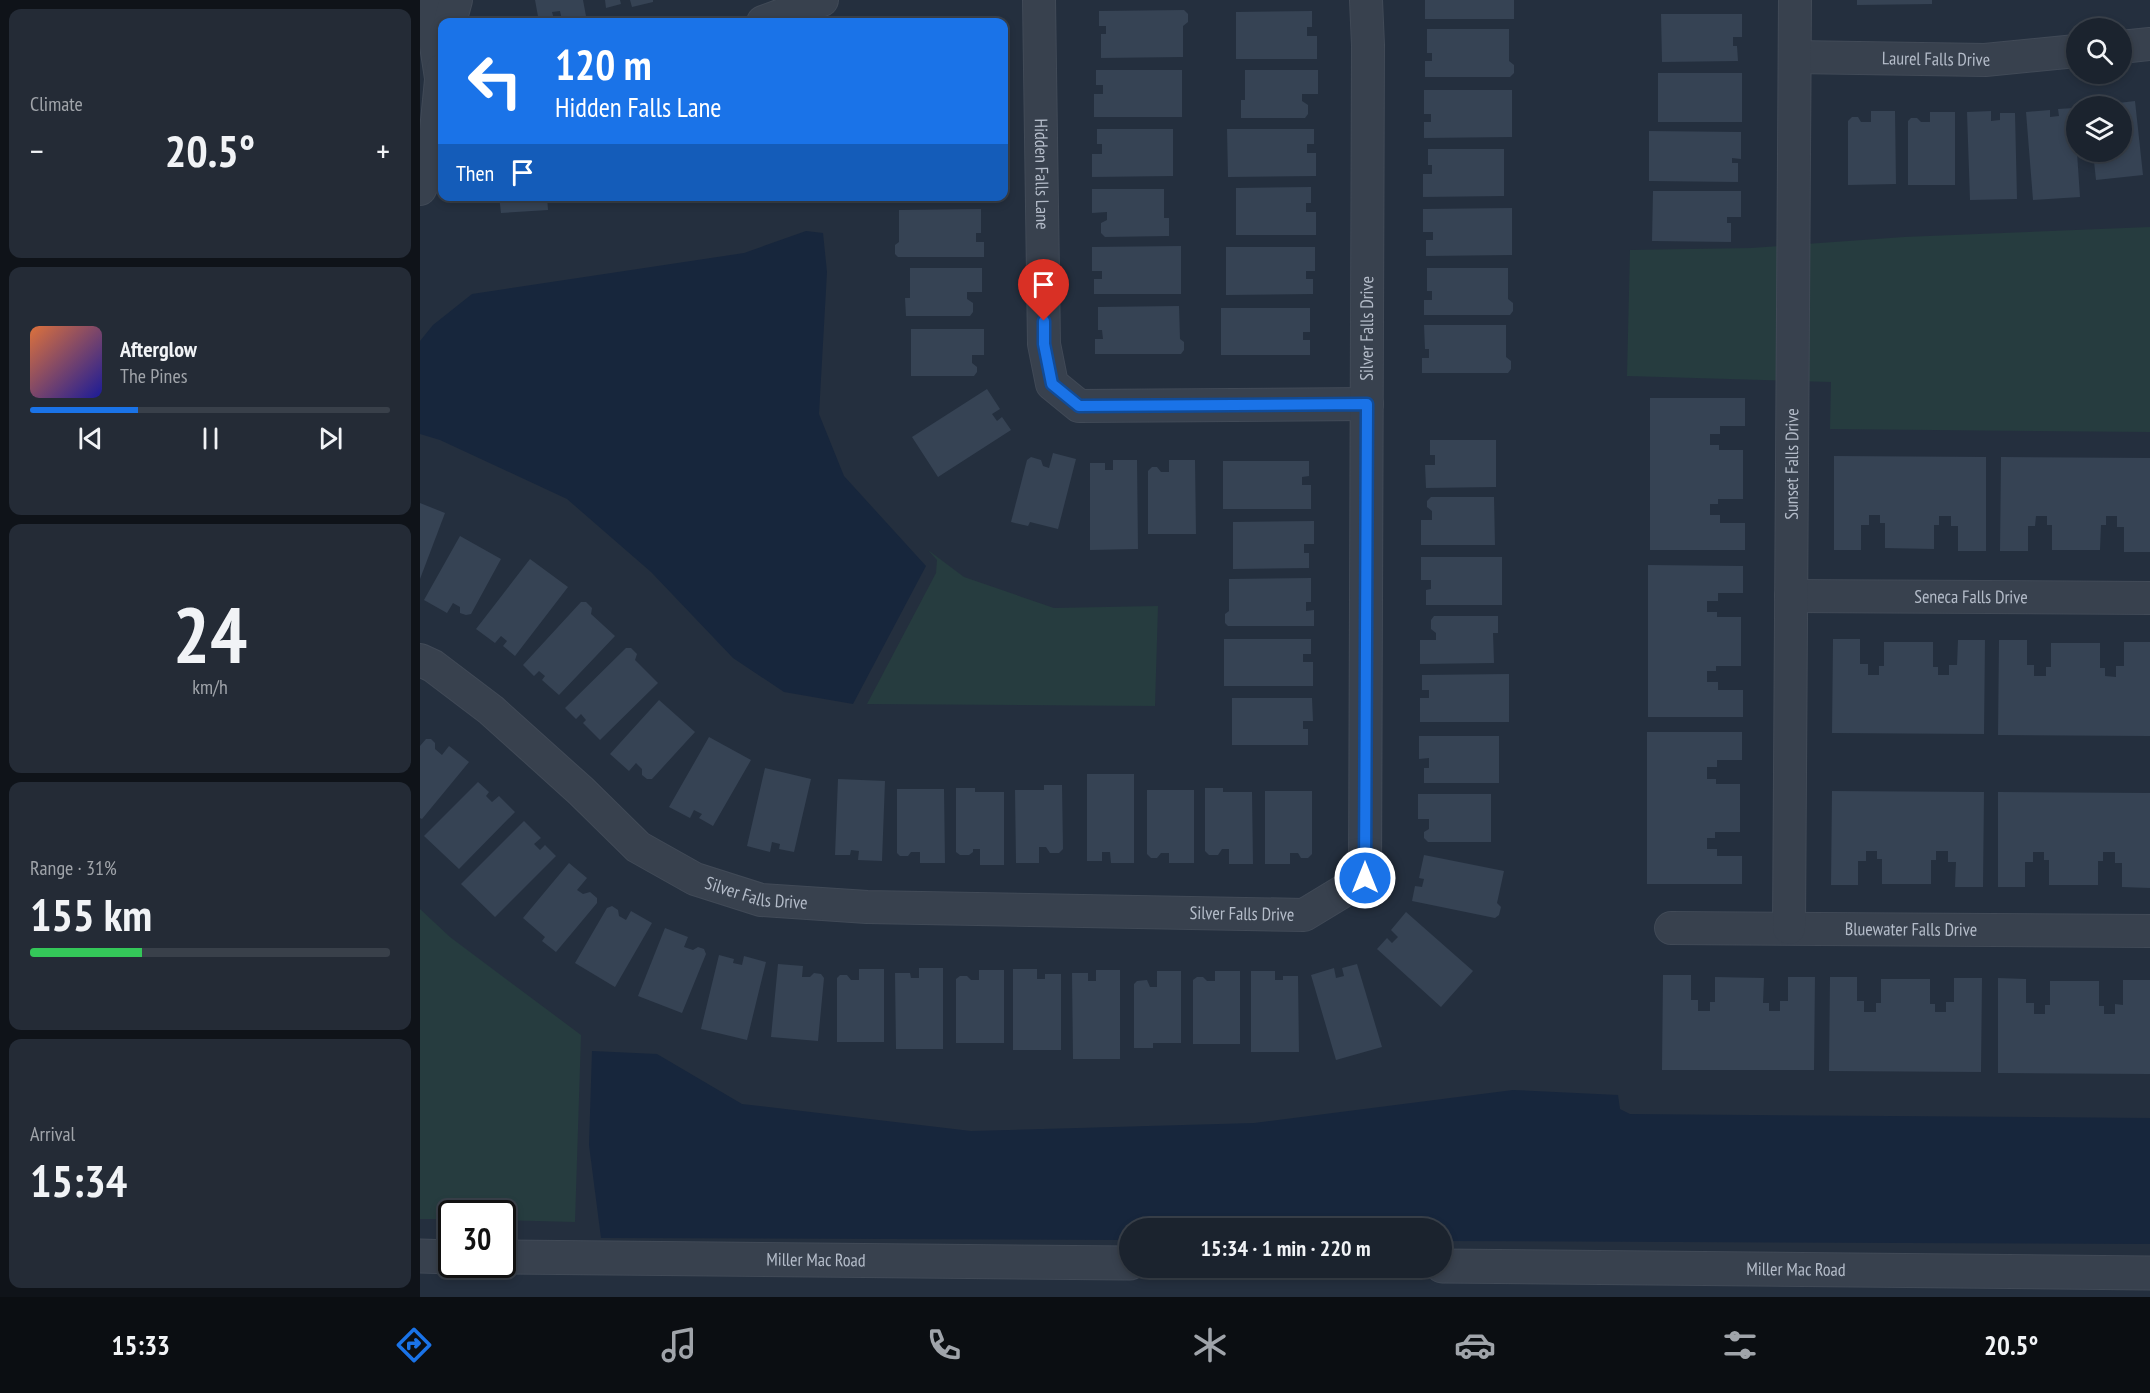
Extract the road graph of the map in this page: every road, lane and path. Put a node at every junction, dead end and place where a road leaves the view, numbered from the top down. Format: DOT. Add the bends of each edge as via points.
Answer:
graph roads {
  1 [pos="429,0"];
  2 [pos="456,0"];
  3 [pos="822,0"];
  4 [pos="1039,0"];
  5 [pos="1366,0"];
  6 [pos="1795,0"];
  7 [pos="451,18"];
  8 [pos="774,18"];
  9 [pos="2150,44"];
  10 [pos="2132,46"];
  11 [pos="2066,52"];
  12 [pos="1795,57"];
  13 [pos="433,76"];
  14 [pos="420,189"];
  15 [pos="1367,404"];
  16 [pos="1791,596"];
  17 [pos="2150,598"];
  18 [pos="420,660"];
  19 [pos="1671,928"];
  20 [pos="1789,928"];
  21 [pos="2150,931"];
  22 [pos="420,1256"];
  23 [pos="438,1257"];
  24 [pos="516,1257"];
  25 [pos="1119,1263"];
  26 [pos="1452,1266"];
  27 [pos="2150,1273"];
  1 -- 13 [label="street"];
  2 -- 7 [label="street"];
  3 -- 8 [label="street"];
  4 -- 15 [label="street, Hidden Falls Lane" via="1044,344 1052,384 1079,406"];
  5 -- 15 [label="street, Silver Falls Drive"];
  6 -- 12 [label="street, Sunset Falls Drive"];
  9 -- 10 [label="street"];
  11 -- 12 [label="street, Laurel Falls Drive" via="1985,60"];
  12 -- 16 [label="street, Sunset Falls Drive"];
  13 -- 14 [label="street" via="433,161"];
  15 -- 18 [label="street, Silver Falls Drive" via="1365,878 1304,915 867,907 761,900 695,879 638,847 492,710"];
  16 -- 17 [label="street, Seneca Falls Drive"];
  16 -- 20 [label="street, Sunset Falls Drive"];
  19 -- 20 [label="street, Bluewater Falls Drive"];
  20 -- 21 [label="street, Bluewater Falls Drive"];
  22 -- 23 [label="street"];
  24 -- 25 [label="street, Miller Mac Road"];
  26 -- 27 [label="street, Miller Mac Road"];
}
